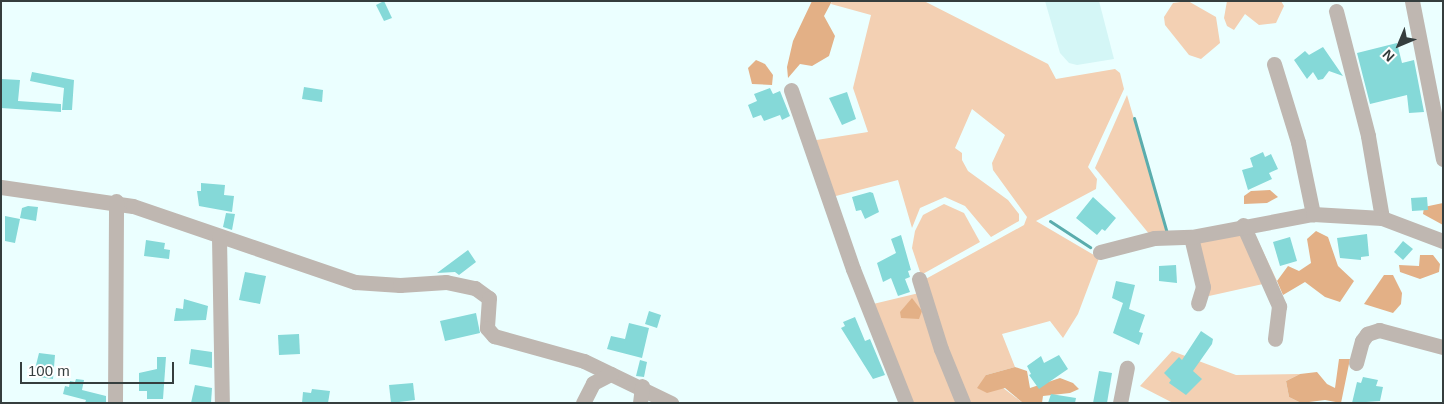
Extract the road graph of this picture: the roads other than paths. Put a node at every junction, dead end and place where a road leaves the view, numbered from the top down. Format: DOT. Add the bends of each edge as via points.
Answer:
graph roads {
  1 [pos="1412,1"];
  2 [pos="1336,11"];
  3 [pos="1274,64"];
  4 [pos="792,90"];
  5 [pos="1443,159"];
  6 [pos="1,186"];
  7 [pos="116,201"];
  8 [pos="1313,214"];
  9 [pos="1382,218"];
  10 [pos="1243,225"];
  11 [pos="219,237"];
  12 [pos="1191,237"];
  13 [pos="1443,241"];
  14 [pos="1100,252"];
  15 [pos="919,279"];
  16 [pos="1198,303"];
  17 [pos="1275,339"];
  18 [pos="1443,347"];
  19 [pos="1356,363"];
  20 [pos="1127,368"];
  21 [pos="611,374"];
  22 [pos="642,386"];
  23 [pos="115,403"];
  24 [pos="222,403"];
  25 [pos="583,403"];
  26 [pos="640,403"];
  27 [pos="671,403"];
  28 [pos="906,403"];
  29 [pos="963,403"];
  30 [pos="1120,403"];
  1 -- 5 [label="street"];
  2 -- 9 [label="street" via="1368,136"];
  3 -- 8 [label="street" via="1298,142"];
  4 -- 28 [label="street" via="853,269"];
  6 -- 7 [label="street"];
  7 -- 11 [label="street"];
  7 -- 23 [label="street"];
  8 -- 9 [label="street"];
  8 -- 10 [label="street"];
  9 -- 13 [label="street"];
  10 -- 12 [label="street"];
  10 -- 17 [label="street" via="1278,306"];
  11 -- 21 [label="street" via="355,282 400,285 446,282 475,288 489,298 487,328 494,336 584,361"];
  11 -- 24 [label="street"];
  12 -- 14 [label="street" via="1154,238"];
  12 -- 16 [label="street" via="1203,287"];
  15 -- 29 [label="street" via="941,349"];
  18 -- 19 [label="street" via="1379,330 1366,334"];
  20 -- 30 [label="street"];
  21 -- 22 [label="street"];
  21 -- 25 [label="street" via="592,383"];
  22 -- 26 [label="street"];
  22 -- 27 [label="street"];
}
